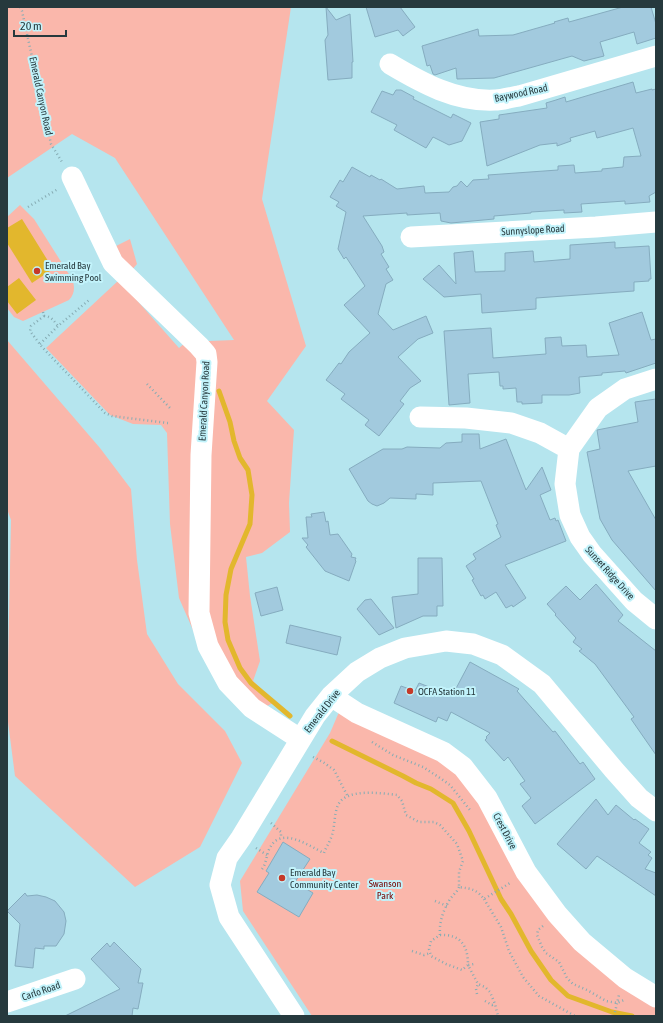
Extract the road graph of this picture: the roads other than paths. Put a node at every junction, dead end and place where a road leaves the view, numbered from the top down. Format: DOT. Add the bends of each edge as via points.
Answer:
graph roads {
  1 [pos="656,56"];
  2 [pos="390,64"];
  3 [pos="74,180"];
  4 [pos="656,222"];
  5 [pos="411,237"];
  6 [pos="656,379"];
  7 [pos="420,416"];
  8 [pos="569,449"];
  9 [pos="656,619"];
  10 [pos="331,696"];
  11 [pos="305,746"];
  12 [pos="656,811"];
  13 [pos="75,979"];
  14 [pos="656,997"];
  15 [pos="7,1002"];
  16 [pos="294,1016"];
  1 -- 2 [label="street, Baywood Road" via="519,96 496,100 455,96 432,87"];
  3 -- 11 [label="street, Emerald Canyon Road" via="113,263 206,354 201,455 199,613 208,646 228,683 252,708"];
  4 -- 5 [label="street, Sunnyslope Road"];
  6 -- 8 [label="street, Sunset Ridge Drive" via="626,389 598,408"];
  7 -- 8 [label="street" via="511,423"];
  8 -- 9 [label="street, Sunset Ridge Drive" via="565,484 570,515 580,537 634,601"];
  10 -- 11 [label="street, Emerald Drive" via="315,716"];
  10 -- 12 [label="street, Emerald Drive" via="357,672 380,658 405,648 446,641 473,644 502,655 542,684 639,798"];
  10 -- 14 [label="street, Crest Drive" via="357,713 443,752 463,767 487,798 526,872 557,914 582,942 624,978"];
  11 -- 16 [label="street, Emerald Drive" via="227,858 220,885 229,917"];
  13 -- 15 [label="street, Carlo Road"];
}
